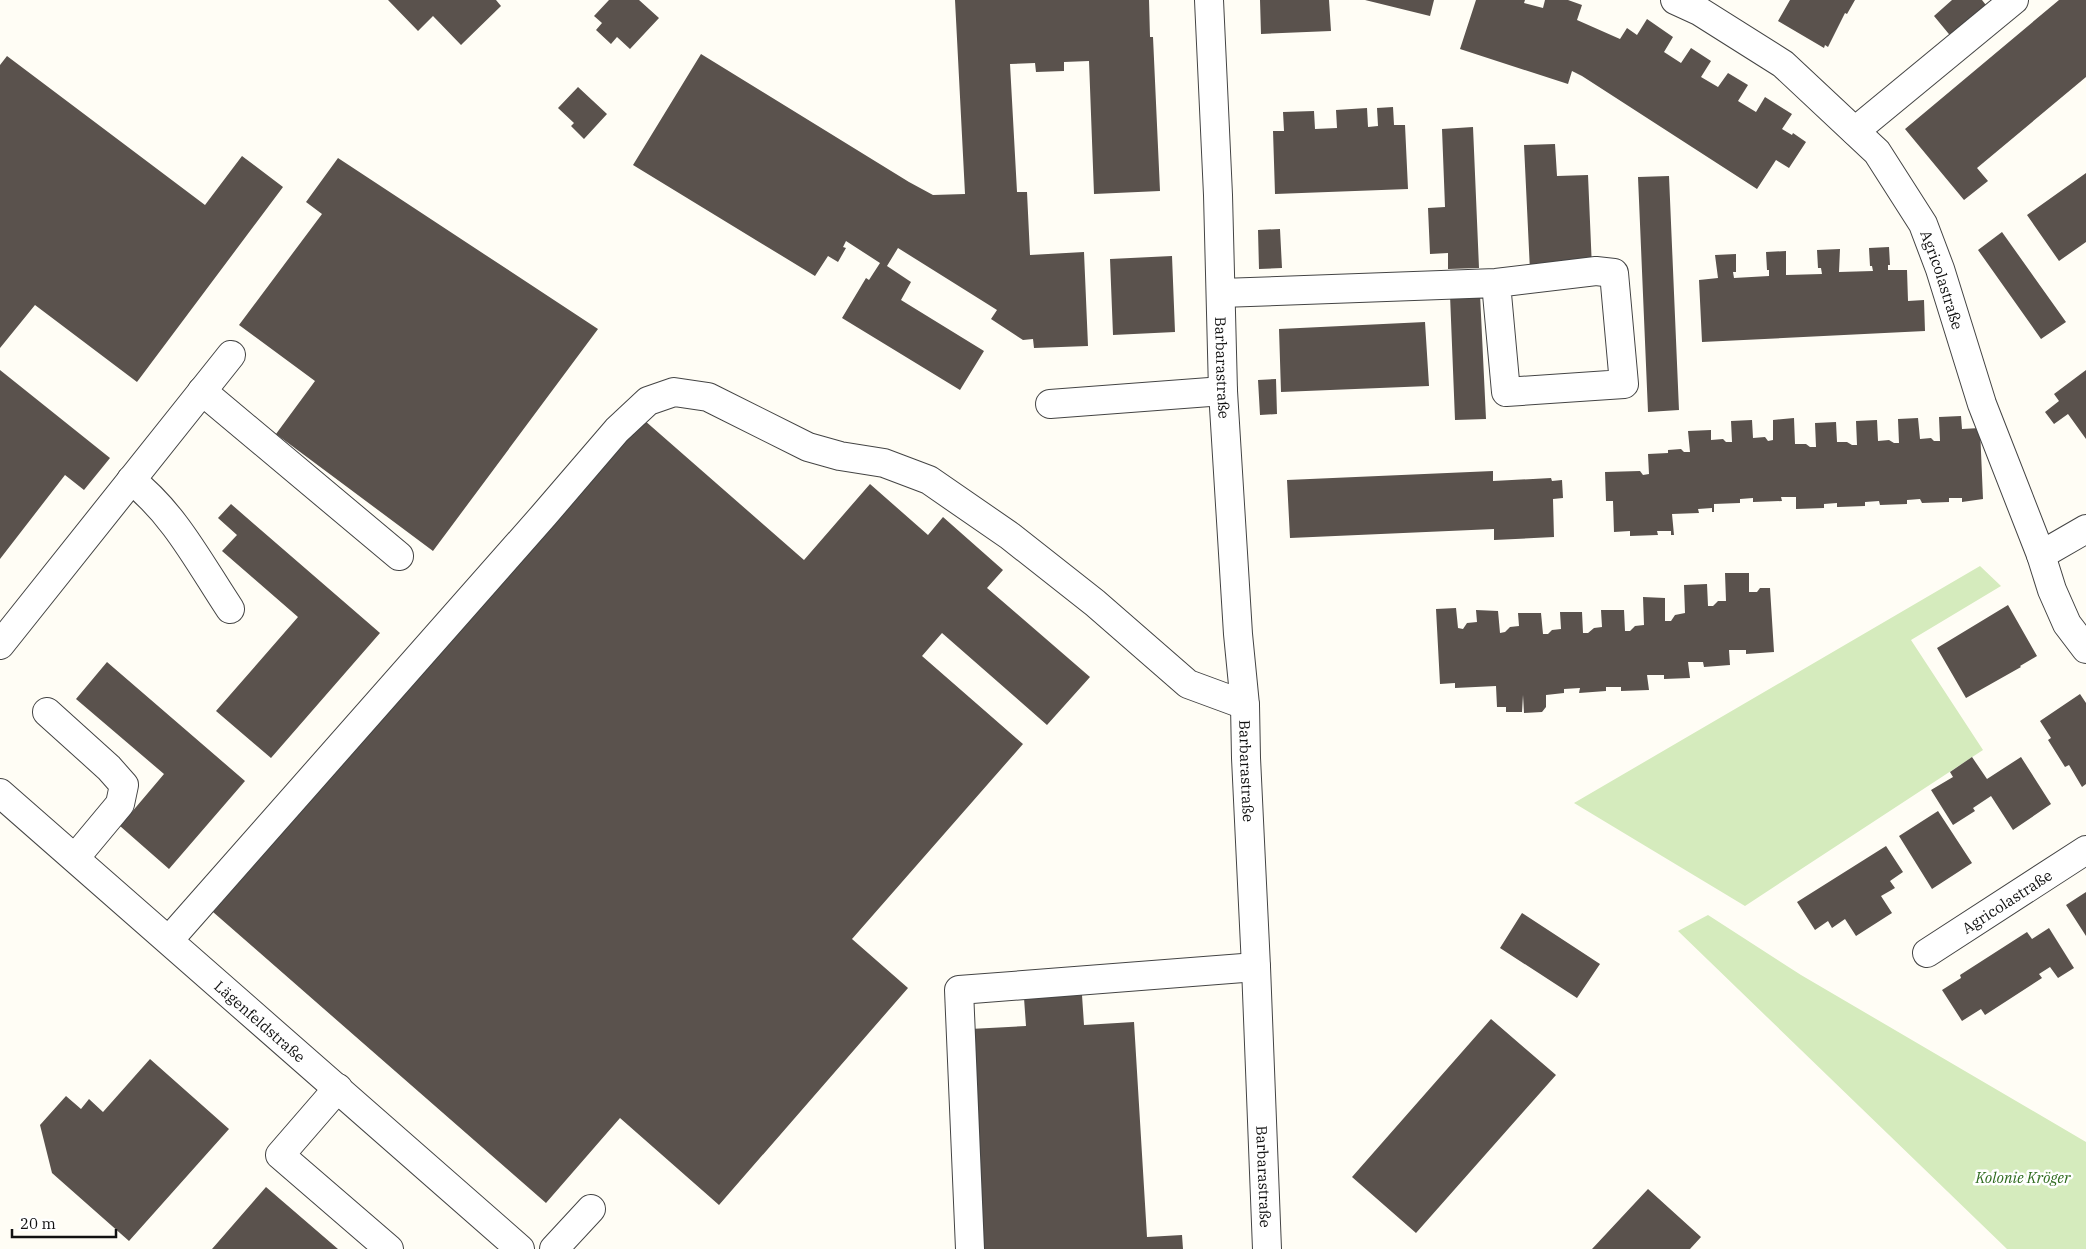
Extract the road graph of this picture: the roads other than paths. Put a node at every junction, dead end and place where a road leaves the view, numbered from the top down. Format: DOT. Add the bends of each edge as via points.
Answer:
graph roads {
  1 [pos="1209,0"];
  2 [pos="2014,0"];
  3 [pos="1692,4"];
  4 [pos="1855,131"];
  5 [pos="1496,283"];
  6 [pos="1221,293"];
  7 [pos="231,355"];
  8 [pos="202,391"];
  9 [pos="1224,391"];
  10 [pos="1050,404"];
  11 [pos="131,480"];
  12 [pos="2086,529"];
  13 [pos="2041,555"];
  14 [pos="399,556"];
  15 [pos="230,608"];
  16 [pos="0,645"];
  17 [pos="2086,649"];
  18 [pos="1245,706"];
  19 [pos="47,712"];
  20 [pos="0,793"];
  21 [pos="2086,850"];
  22 [pos="75,858"];
  23 [pos="169,940"];
  24 [pos="1927,953"];
  25 [pos="1256,968"];
  26 [pos="338,1088"];
  27 [pos="591,1209"];
  28 [pos="389,1249"];
  29 [pos="520,1249"];
  30 [pos="554,1249"];
  31 [pos="970,1249"];
  32 [pos="1267,1249"];
  1 -- 6 [label="street, Barbarastraße"];
  2 -- 4 [label="street"];
  3 -- 4 [label="street, Agricolastraße" via="1783,64"];
  4 -- 13 [label="street, Agricolastraße" via="1877,152 1923,224 1982,404"];
  5 -- 5 [label="street" via="1596,272 1614,273 1624,384 1506,392"];
  5 -- 6 [label="street"];
  6 -- 9 [label="street, Barbarastraße"];
  7 -- 8 [label="street"];
  8 -- 11 [label="street"];
  8 -- 14 [label="street"];
  9 -- 10 [label="street"];
  9 -- 18 [label="street, Barbarastraße"];
  11 -- 15 [label="street" via="148,493 178,530"];
  11 -- 16 [label="street"];
  12 -- 13 [label="street"];
  13 -- 17 [label="street, Agricolastraße" via="2067,624"];
  18 -- 23 [label="street" via="1188,684 1095,603 1010,536 929,480 884,463 808,447 708,397 674,392 648,401 617,430"];
  18 -- 25 [label="street, Barbarastraße"];
  19 -- 22 [label="street" via="124,785 120,804"];
  20 -- 22 [label="street, Lägenfeldstraße"];
  21 -- 24 [label="street, Agricolastraße"];
  22 -- 23 [label="street, Lägenfeldstraße"];
  23 -- 26 [label="street, Lägenfeldstraße"];
  25 -- 31 [label="street" via="958,990"];
  25 -- 32 [label="street, Barbarastraße"];
  26 -- 28 [label="street" via="280,1155"];
  26 -- 29 [label="street, Lägenfeldstraße"];
  27 -- 30 [label="street"];
}
